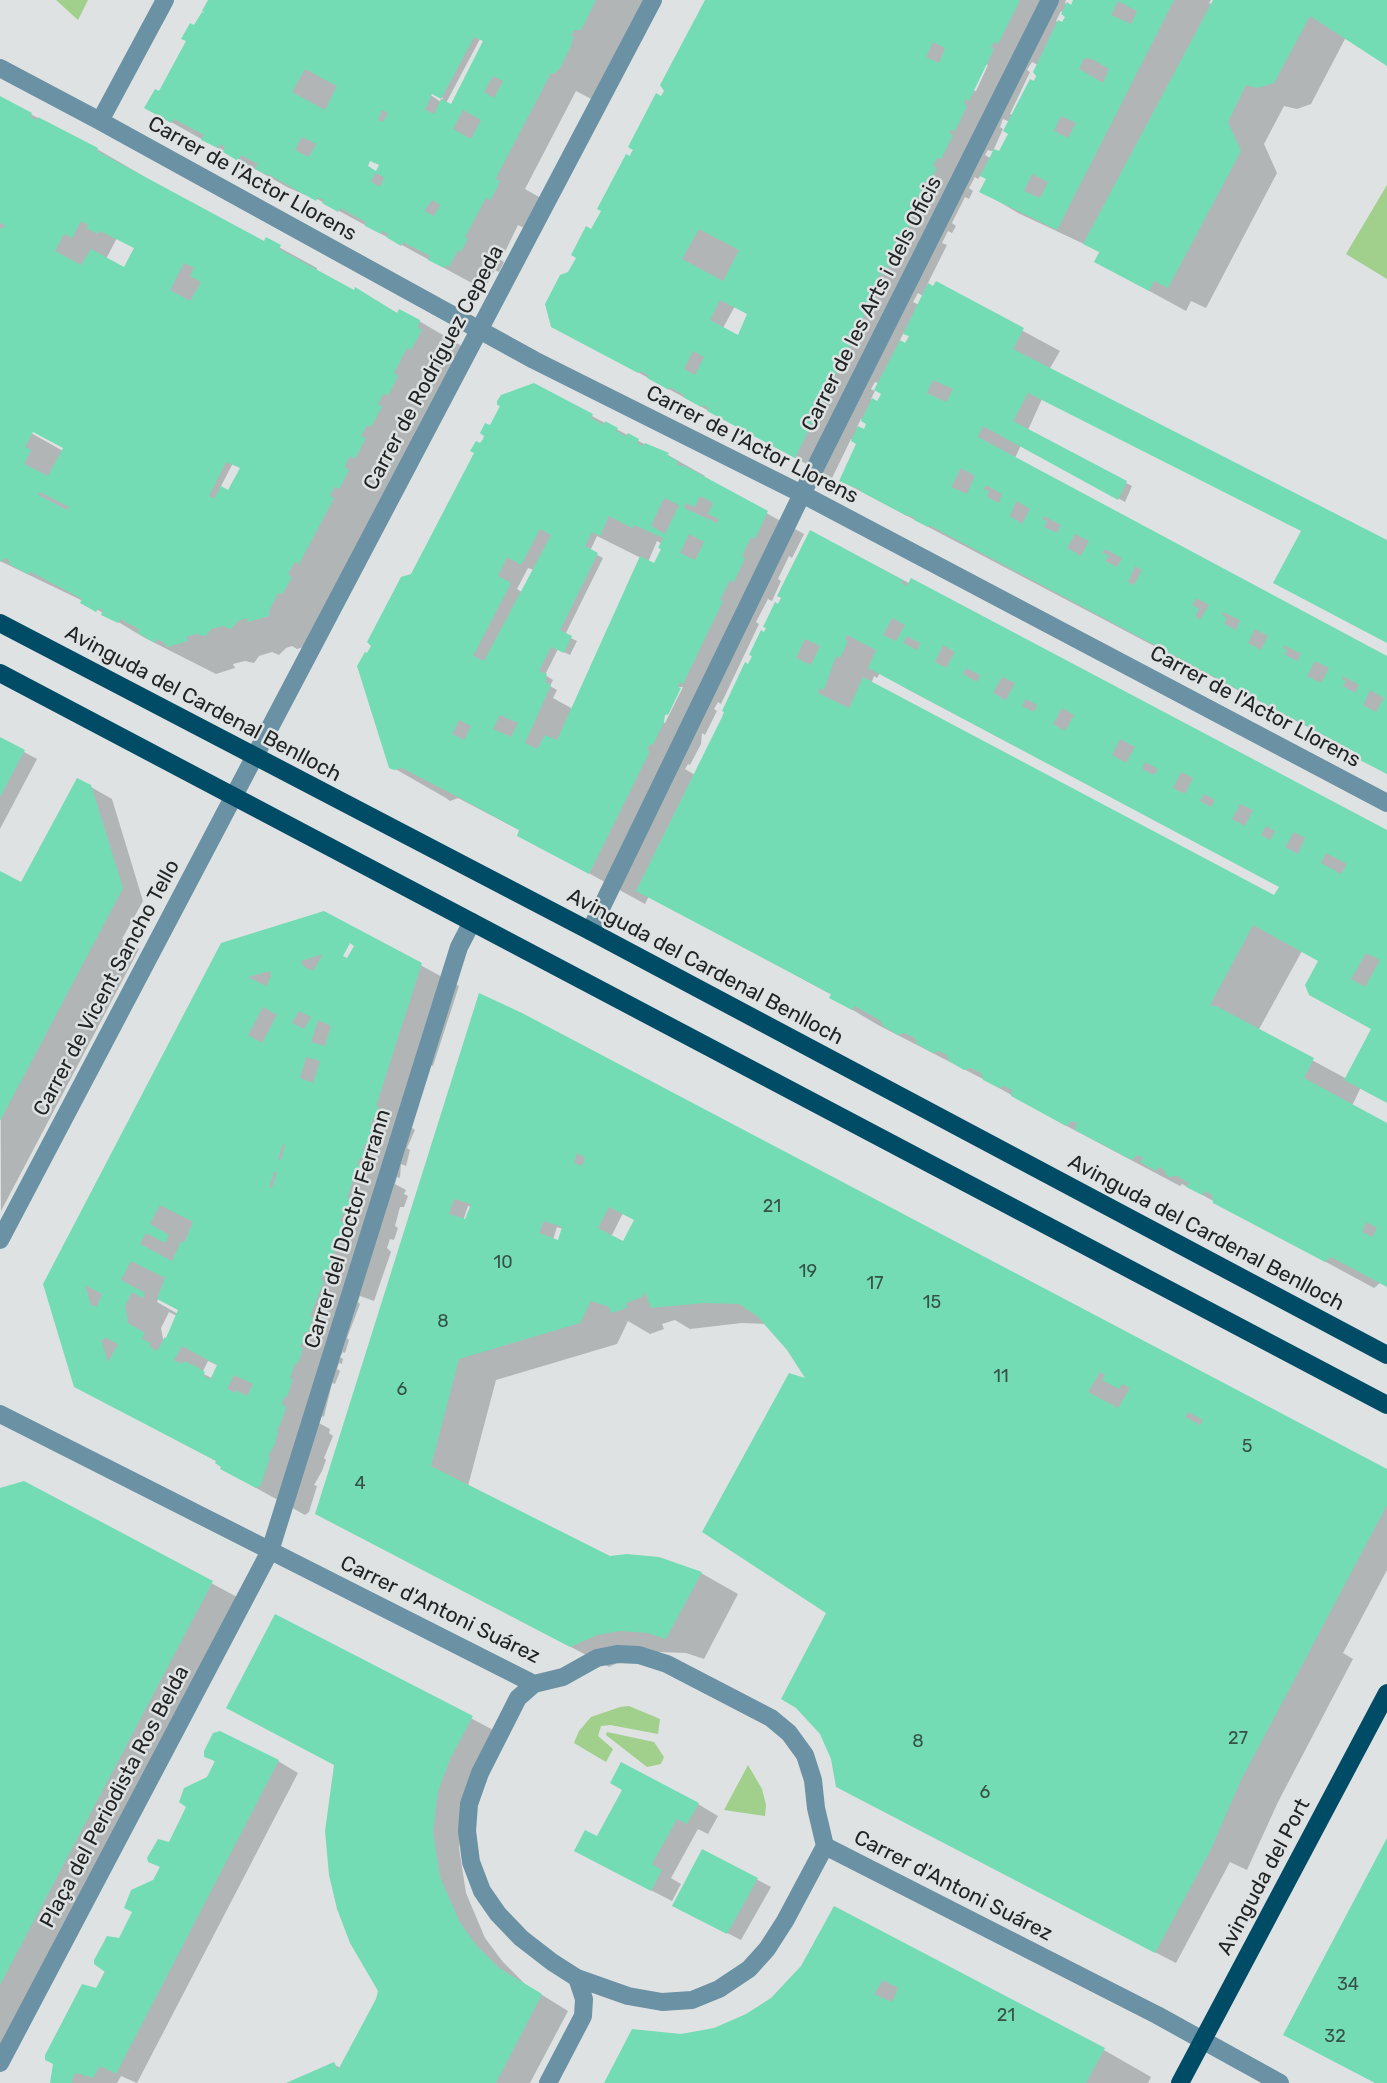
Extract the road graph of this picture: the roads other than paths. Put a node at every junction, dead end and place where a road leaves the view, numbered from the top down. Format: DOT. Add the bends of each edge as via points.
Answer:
graph roads {
  1 [pos="165,0"];
  2 [pos="653,0"];
  3 [pos="1050,0"];
  4 [pos="0,68"];
  5 [pos="100,121"];
  6 [pos="480,330"];
  7 [pos="802,494"];
  8 [pos="0,623"];
  9 [pos="0,673"];
  10 [pos="255,758"];
  11 [pos="233,796"];
  12 [pos="1387,803"];
  13 [pos="472,922"];
  14 [pos="590,931"];
  15 [pos="0,1240"];
  16 [pos="1387,1354"];
  17 [pos="1387,1405"];
  18 [pos="0,1414"];
  19 [pos="270,1551"];
  20 [pos="534,1684"];
  21 [pos="1387,1693"];
  22 [pos="825,1846"];
  23 [pos="578,1978"];
  24 [pos="1202,2042"];
  25 [pos="0,2063"];
  26 [pos="548,2083"];
  27 [pos="1180,2083"];
  28 [pos="1280,2083"];
  1 -- 5 [label="street"];
  2 -- 6 [label="street, Carrer de Rodríguez Cepeda"];
  3 -- 7 [label="street, Carrer de les Arts i dels Oficis"];
  4 -- 5 [label="street, Carrer de l'Actor Llorens"];
  5 -- 6 [label="street, Carrer de l'Actor Llorens"];
  6 -- 7 [label="street, Carrer de l'Actor Llorens"];
  6 -- 10 [label="street, Carrer de Rodríguez Cepeda"];
  7 -- 12 [label="street, Carrer de l'Actor Llorens"];
  7 -- 14 [label="street, Carrer de les Arts i dels Oficis"];
  8 -- 10 [label="main road, Avinguda del Cardenal Benlloch"];
  9 -- 11 [label="main road"];
  10 -- 11 [label="street, Carrer de Vicent Sancho Tello"];
  10 -- 14 [label="main road, Avinguda del Cardenal Benlloch"];
  11 -- 13 [label="main road"];
  11 -- 15 [label="street, Carrer de Vicent Sancho Tello"];
  13 -- 17 [label="main road"];
  13 -- 19 [label="street, Carrer del Doctor Ferrann" via="459,947"];
  14 -- 16 [label="main road, Avinguda del Cardenal Benlloch"];
  18 -- 19 [label="street, Carrer d'Antoni Suárez"];
  19 -- 20 [label="street, Carrer d'Antoni Suárez"];
  19 -- 25 [label="street, Plaça del Periodista Ros Belda"];
  20 -- 22 [label="street, Carrer d'Antoni Suárez" via="563,1677 597,1658 639,1655 667,1664 771,1718 805,1755"];
  20 -- 23 [label="street" via="518,1698 469,1804 471,1862 482,1892 498,1914 521,1938"];
  21 -- 24 [label="main road, Avinguda del Port"];
  22 -- 23 [label="street" via="767,1949 749,1969 719,1989 692,2000 662,2001 628,1996"];
  22 -- 24 [label="street, Carrer d'Antoni Suárez"];
  23 -- 26 [label="street" via="583,2017"];
  24 -- 27 [label="main road, Avinguda del Port"];
  24 -- 28 [label="street, Carrer d'Antoni Suárez"];
}
